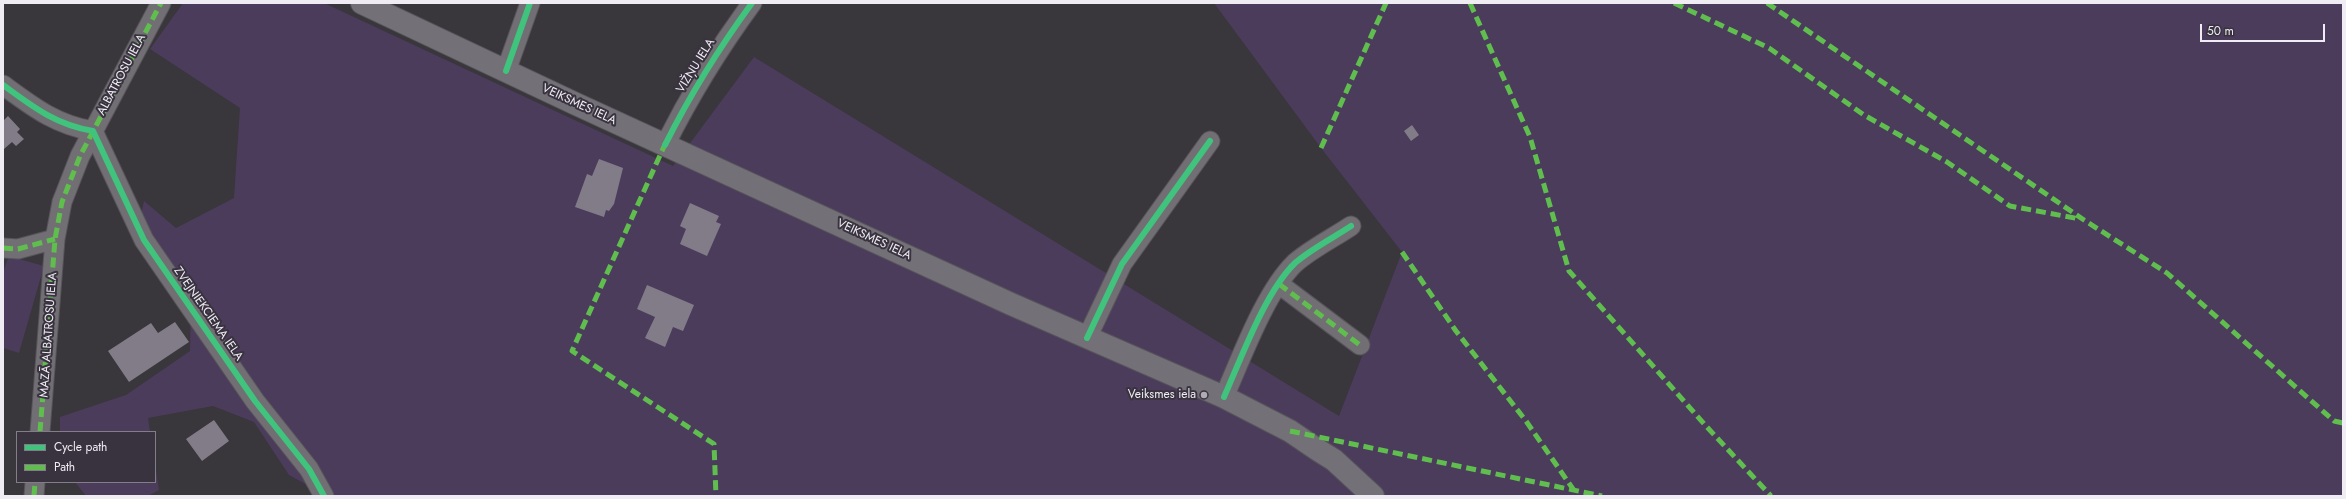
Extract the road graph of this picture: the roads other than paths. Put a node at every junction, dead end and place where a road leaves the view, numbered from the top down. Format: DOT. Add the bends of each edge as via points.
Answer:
graph roads {
  1 [pos="161,3"];
  2 [pos="362,3"];
  3 [pos="530,3"];
  4 [pos="752,3"];
  5 [pos="506,71"];
  6 [pos="3,85"];
  7 [pos="93,131"];
  8 [pos="1210,141"];
  9 [pos="665,145"];
  10 [pos="1351,226"];
  11 [pos="55,239"];
  12 [pos="3,248"];
  13 [pos="1279,284"];
  14 [pos="1087,338"];
  15 [pos="1360,345"];
  16 [pos="1224,397"];
  17 [pos="40,431"];
  18 [pos="35,483"];
  19 [pos="34,496"];
  20 [pos="324,496"];
  21 [pos="1373,496"];
  1 -- 7 [label="street, ALBATROSU IELA"];
  2 -- 5 [label="main road, VEIKSMES IELA"];
  3 -- 5 [label="street"];
  4 -- 9 [label="street, VIŽŅU IELA" via="691,93"];
  5 -- 9 [label="main road, VEIKSMES IELA"];
  6 -- 7 [label="street" via="45,114 72,127"];
  7 -- 11 [label="street, ALBATROSU IELA" via="62,202"];
  7 -- 20 [label="street, ZVEJNIEKCIEMA IELA" via="144,240 255,401 309,469"];
  8 -- 14 [label="street" via="1122,264"];
  9 -- 14 [label="main road, VEIKSMES IELA"];
  10 -- 13 [label="street" via="1295,263"];
  11 -- 12 [label="street" via="18,249"];
  11 -- 17 [label="street, MAZĀ ALBATROSU IELA"];
  13 -- 15 [label="street"];
  13 -- 16 [label="street" via="1261,313"];
  14 -- 16 [label="main road, VEIKSMES IELA"];
  16 -- 21 [label="main road, VEIKSMES IELA" via="1290,431 1334,460"];
  18 -- 19 [label="street"];
}
